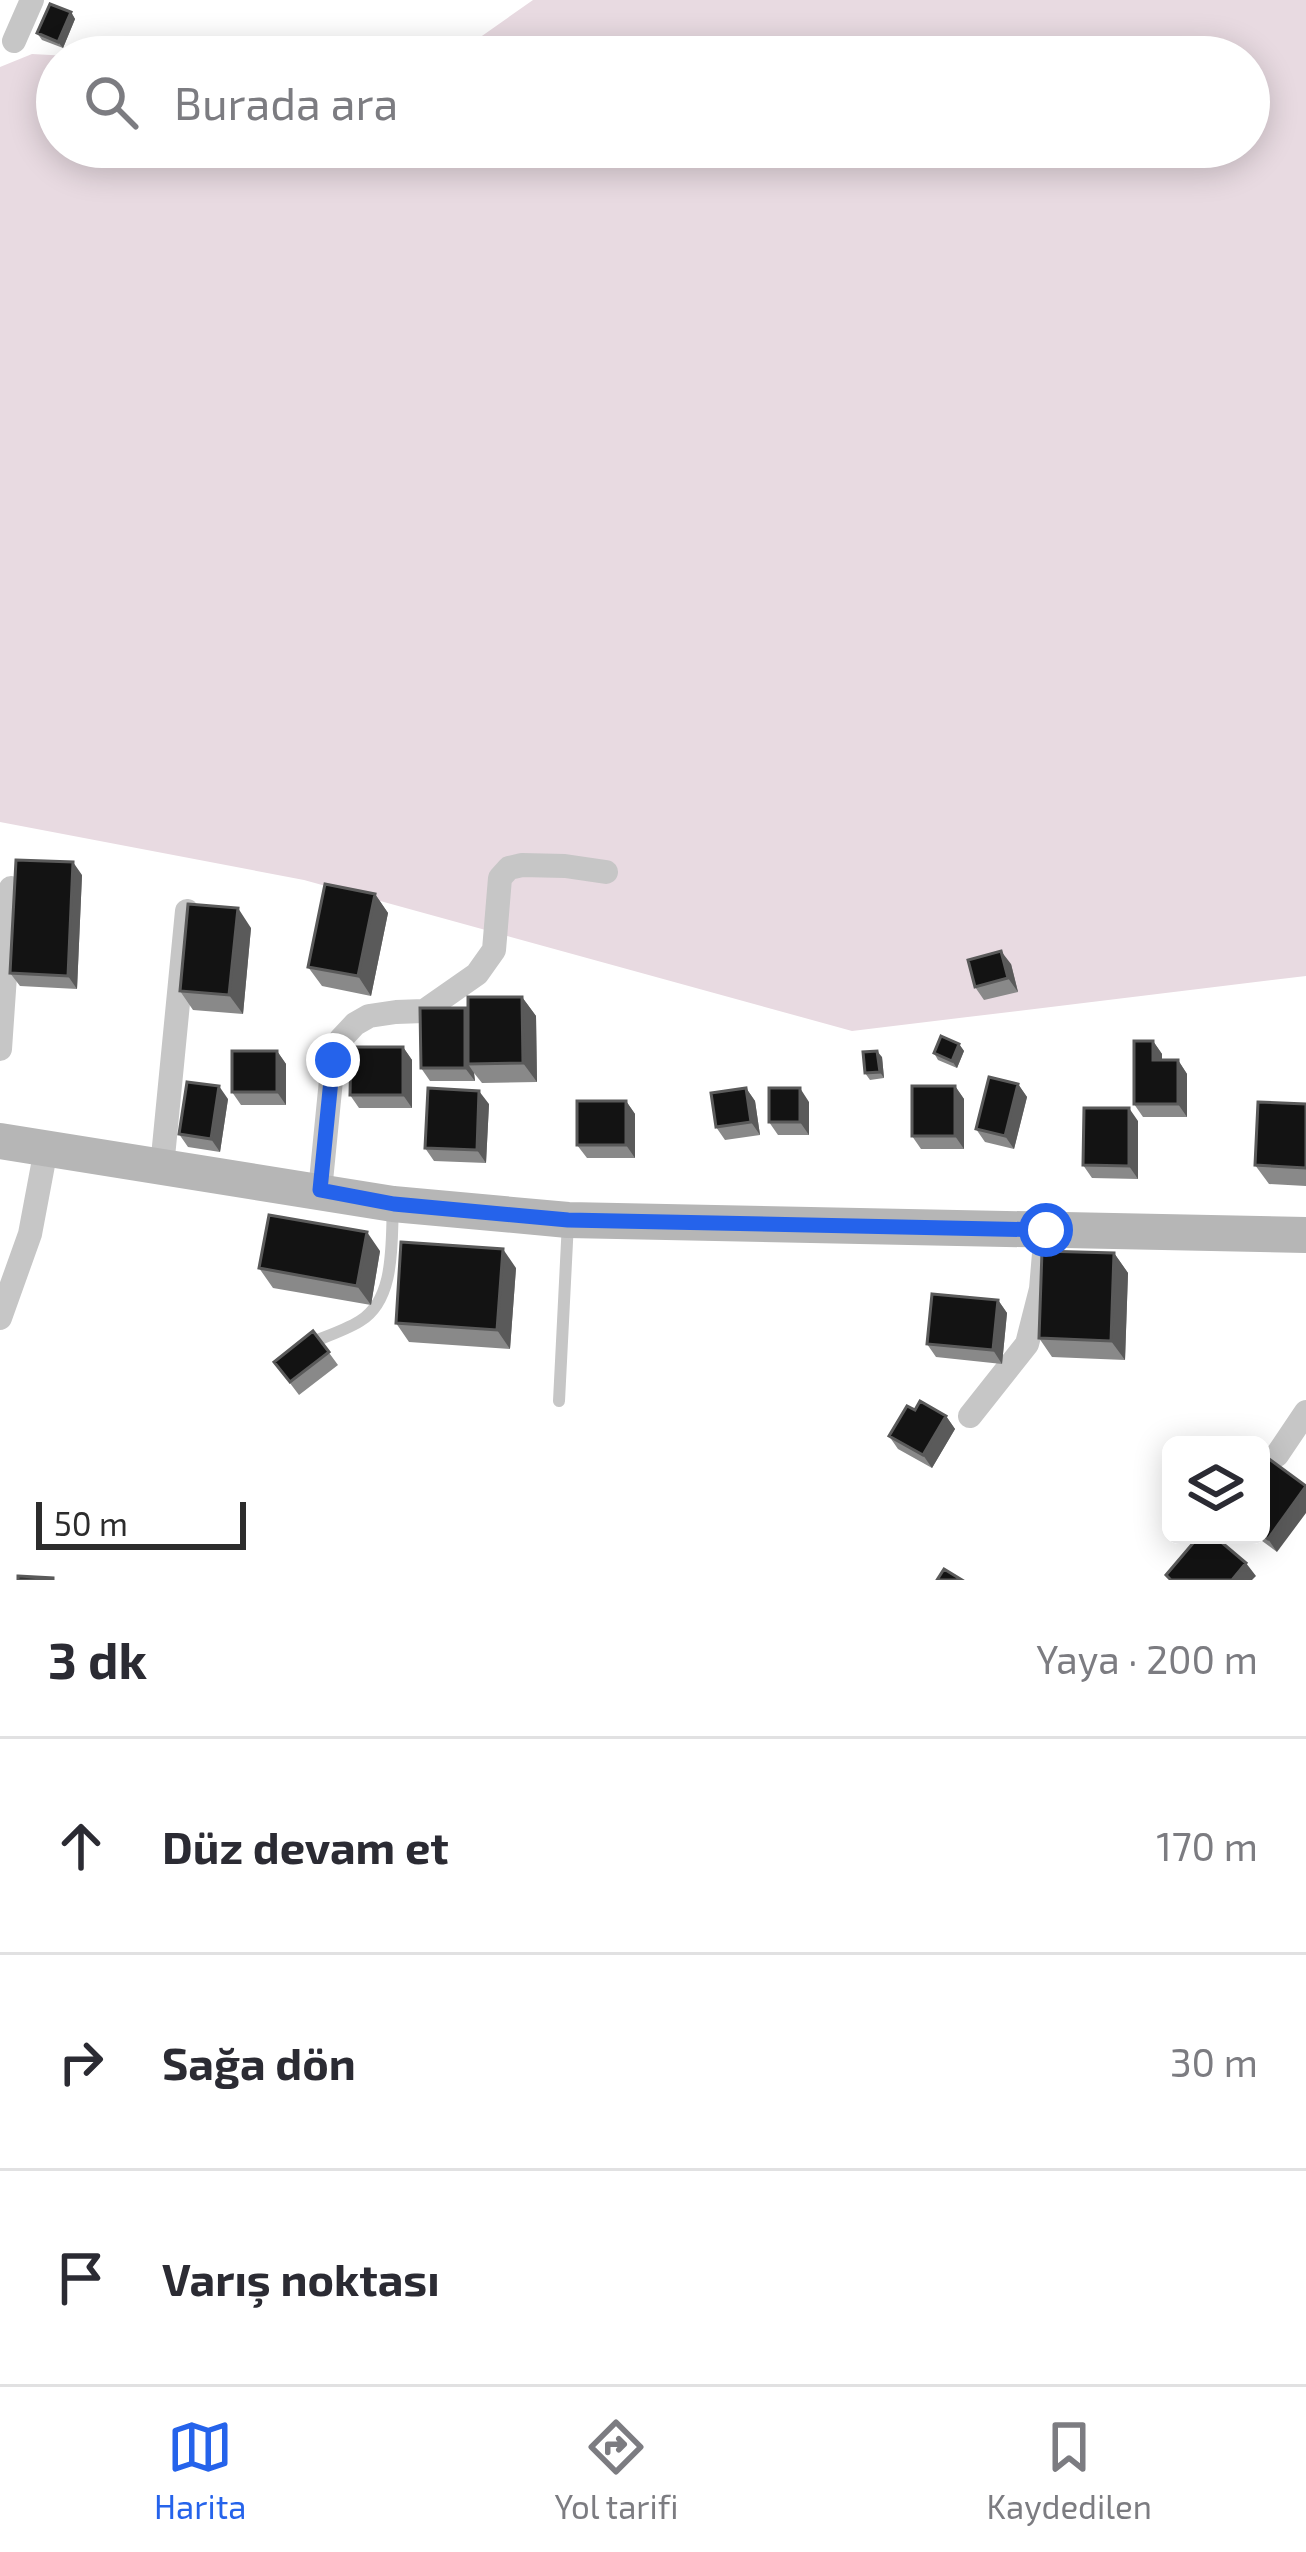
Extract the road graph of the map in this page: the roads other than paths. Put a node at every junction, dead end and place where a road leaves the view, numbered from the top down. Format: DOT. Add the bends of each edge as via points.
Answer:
graph roads {
  1 [pos="32,0"];
  2 [pos="14,41"];
  3 [pos="606,872"];
  4 [pos="11,889"];
  5 [pos="187,911"];
  6 [pos="0,1048"];
  7 [pos="0,1141"];
  8 [pos="46,1149"];
  9 [pos="162,1167"];
  10 [pos="320,1190"];
  11 [pos="394,1204"];
  12 [pos="568,1220"];
  13 [pos="1046,1230"];
  14 [pos="1306,1235"];
  15 [pos="0,1318"];
  16 [pos="293,1350"];
  17 [pos="560,1401"];
  18 [pos="1306,1412"];
  19 [pos="970,1416"];
  20 [pos="1276,1455"];
  1 -- 2 [label="street"];
  3 -- 10 [label="street" via="509,868 500,878 494,950 477,974 424,1011 370,1016 341,1039"];
  4 -- 6 [label="street"];
  5 -- 9 [label="street"];
  7 -- 8 [label="main road"];
  8 -- 9 [label="main road"];
  8 -- 15 [label="street" via="30,1234"];
  9 -- 10 [label="main road"];
  10 -- 11 [label="main road"];
  11 -- 12 [label="main road"];
  11 -- 16 [label="lane" via="376,1306 363,1320"];
  12 -- 13 [label="main road"];
  12 -- 17 [label="lane"];
  13 -- 14 [label="main road"];
  13 -- 19 [label="street" via="1027,1344"];
  18 -- 20 [label="street"];
}
